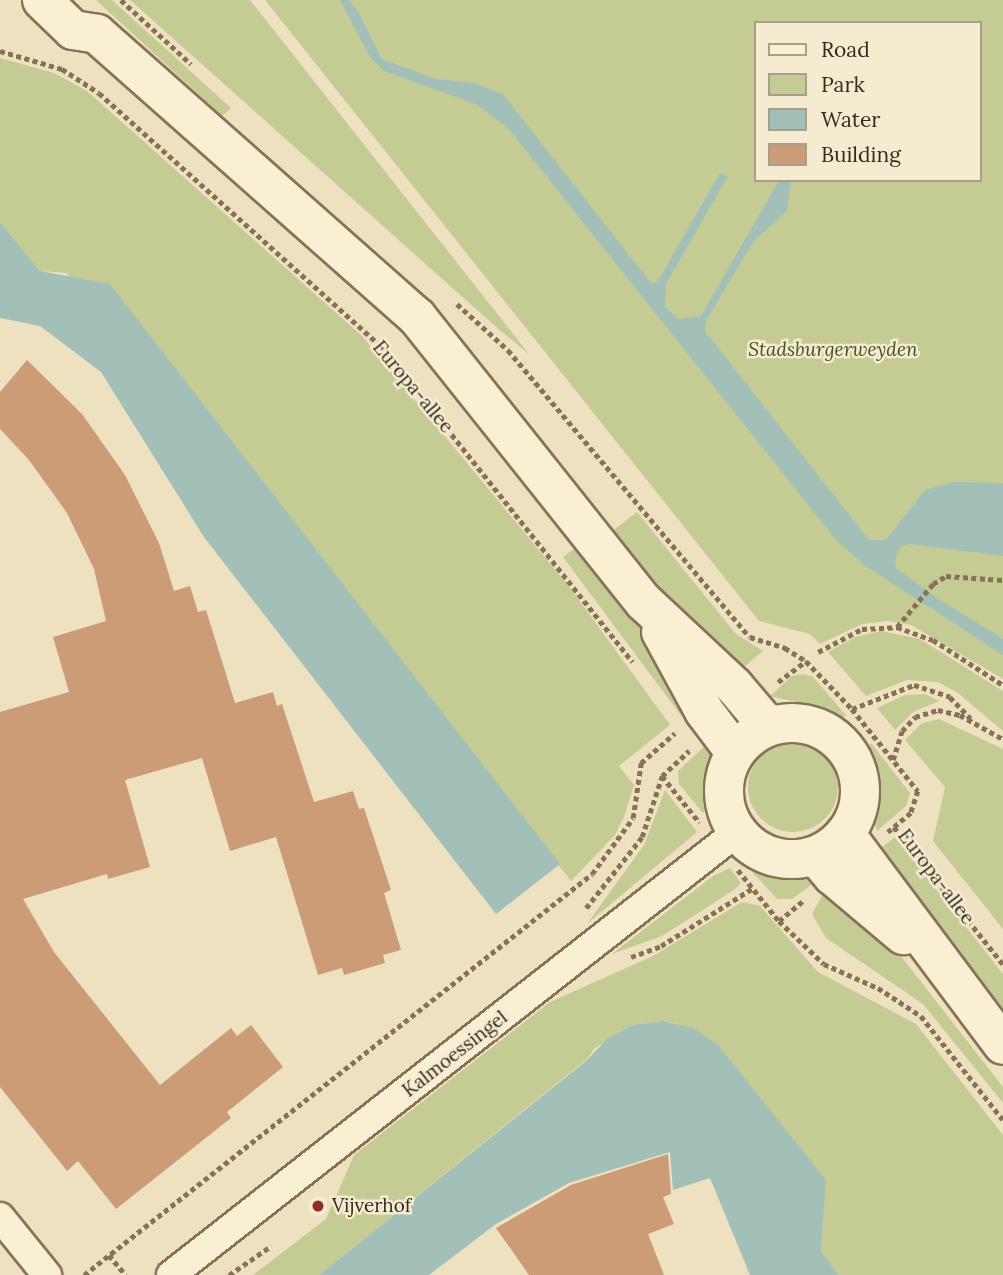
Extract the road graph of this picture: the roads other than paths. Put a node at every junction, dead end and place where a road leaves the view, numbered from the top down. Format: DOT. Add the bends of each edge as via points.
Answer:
graph roads {
  1 [pos="42,0"];
  2 [pos="91,17"];
  3 [pos="644,602"];
  4 [pos="768,726"];
  5 [pos="736,752"];
  6 [pos="737,832"];
  7 [pos="831,846"];
  8 [pos="1003,1045"];
  9 [pos="0,1217"];
  10 [pos="47,1275"];
  11 [pos="172,1275"];
  1 -- 2 [label="main road" via="73,30"];
  2 -- 3 [label="main road" via="417,317"];
  3 -- 4 [label="main road" via="734,686"];
  3 -- 5 [label="main road" via="704,711"];
  4 -- 5 [label="main road"];
  4 -- 7 [label="main road" via="798,722 827,731 849,751 860,779 859,809"];
  5 -- 6 [label="main road" via="724,779 725,809"];
  6 -- 7 [label="main road" via="761,853 788,860"];
  6 -- 11 [label="street, Kalmoessingel"];
  7 -- 8 [label="main road" via="943,967"];
  9 -- 10 [label="street"];
}
